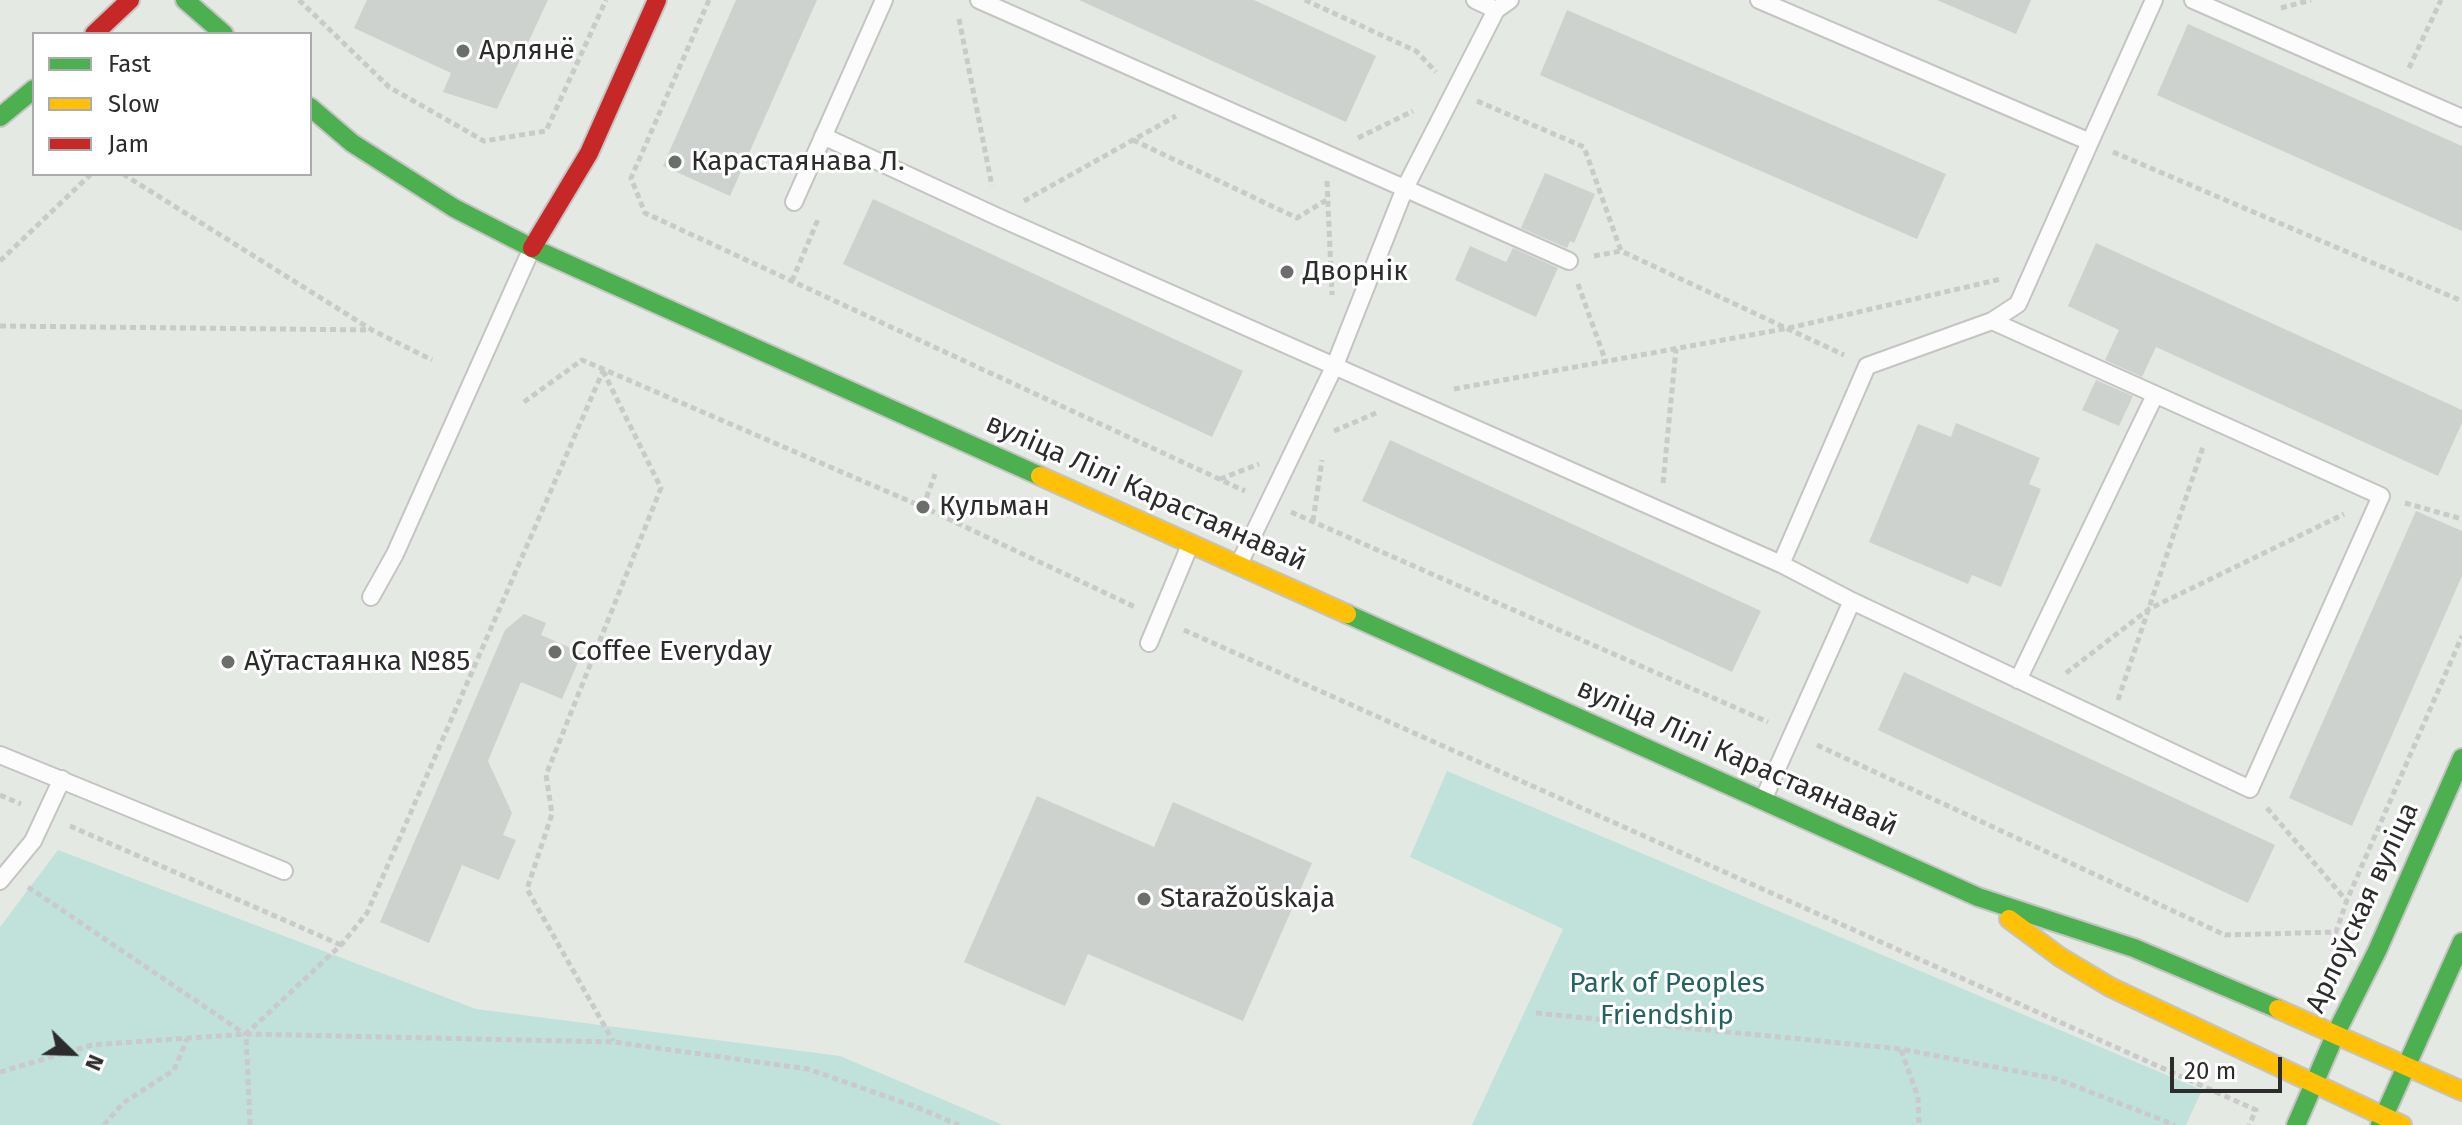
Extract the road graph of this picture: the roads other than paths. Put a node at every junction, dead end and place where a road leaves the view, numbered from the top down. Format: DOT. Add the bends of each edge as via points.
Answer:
graph roads {
  1 [pos="130,0"];
  2 [pos="185,0"];
  3 [pos="657,0"];
  4 [pos="884,0"];
  5 [pos="979,0"];
  6 [pos="1475,0"];
  7 [pos="1759,0"];
  8 [pos="2154,0"];
  9 [pos="2193,0"];
  10 [pos="1503,5"];
  11 [pos="96,32"];
  12 [pos="222,32"];
  13 [pos="32,91"];
  14 [pos="312,109"];
  15 [pos="0,117"];
  16 [pos="2462,118"];
  17 [pos="823,136"];
  18 [pos="2090,142"];
  19 [pos="1405,188"];
  20 [pos="794,202"];
  21 [pos="532,248"];
  22 [pos="1569,261"];
  23 [pos="1992,321"];
  24 [pos="1335,365"];
  25 [pos="2155,395"];
  26 [pos="1191,544"];
  27 [pos="1781,564"];
  28 [pos="1238,565"];
  29 [pos="371,597"];
  30 [pos="1852,601"];
  31 [pos="1149,643"];
  32 [pos="2018,680"];
  33 [pos="0,755"];
  34 [pos="2462,758"];
  35 [pos="62,779"];
  36 [pos="1763,801"];
  37 [pos="284,871"];
  38 [pos="4,877"];
  39 [pos="1978,897"];
  40 [pos="2462,942"];
  41 [pos="2336,1033"];
  42 [pos="2407,1065"];
  43 [pos="2315,1085"];
  44 [pos="2462,1091"];
  45 [pos="2382,1121"];
  46 [pos="2296,1125"];
  47 [pos="2402,1125"];
  1 -- 11 [label="main road"];
  2 -- 12 [label="main road"];
  3 -- 21 [label="main road" via="589,153"];
  4 -- 17 [label="lane"];
  5 -- 19 [label="lane"];
  6 -- 10 [label="lane"];
  7 -- 18 [label="lane"];
  8 -- 18 [label="lane"];
  9 -- 16 [label="lane"];
  10 -- 19 [label="lane"];
  13 -- 15 [label="main road"];
  14 -- 21 [label="main road, вуліца Лілі Карастаянавай" via="352,143 454,208"];
  17 -- 20 [label="lane"];
  17 -- 24 [label="lane"];
  18 -- 23 [label="lane" via="2018,304"];
  19 -- 22 [label="lane"];
  19 -- 24 [label="lane"];
  21 -- 26 [label="main road, вуліца Лілі Карастаянавай"];
  21 -- 29 [label="lane"];
  23 -- 25 [label="lane"];
  23 -- 27 [label="lane" via="1867,366"];
  24 -- 27 [label="lane"];
  24 -- 28 [label="lane"];
  25 -- 32 [label="lane"];
  25 -- 32 [label="lane" via="2381,496 2250,789"];
  26 -- 28 [label="main road, вуліца Лілі Карастаянавай"];
  26 -- 31 [label="lane"];
  27 -- 30 [label="lane"];
  28 -- 36 [label="main road, вуліца Лілі Карастаянавай"];
  30 -- 32 [label="lane"];
  30 -- 36 [label="lane"];
  33 -- 35 [label="lane"];
  34 -- 41 [label="main road, Арлоўская вуліца"];
  35 -- 37 [label="lane"];
  35 -- 38 [label="lane" via="33,841"];
  36 -- 39 [label="main road, вуліца Лілі Карастаянавай"];
  39 -- 41 [label="main road, вуліца Лілі Карастаянавай" via="2134,948"];
  39 -- 43 [label="main road, вуліца Лілі Карастаянавай" via="2110,987"];
  40 -- 42 [label="main road"];
  41 -- 42 [label="main road, вуліца Лілі Карастаянавай"];
  41 -- 43 [label="main road, Арлоўская вуліца"];
  42 -- 44 [label="main road, вуліца Лілі Карастаянавай"];
  42 -- 45 [label="main road"];
  43 -- 45 [label="main road, вуліца Лілі Карастаянавай"];
  43 -- 46 [label="main road, Арлоўская вуліца"];
  45 -- 47 [label="main road, вуліца Лілі Карастаянавай"];
}
